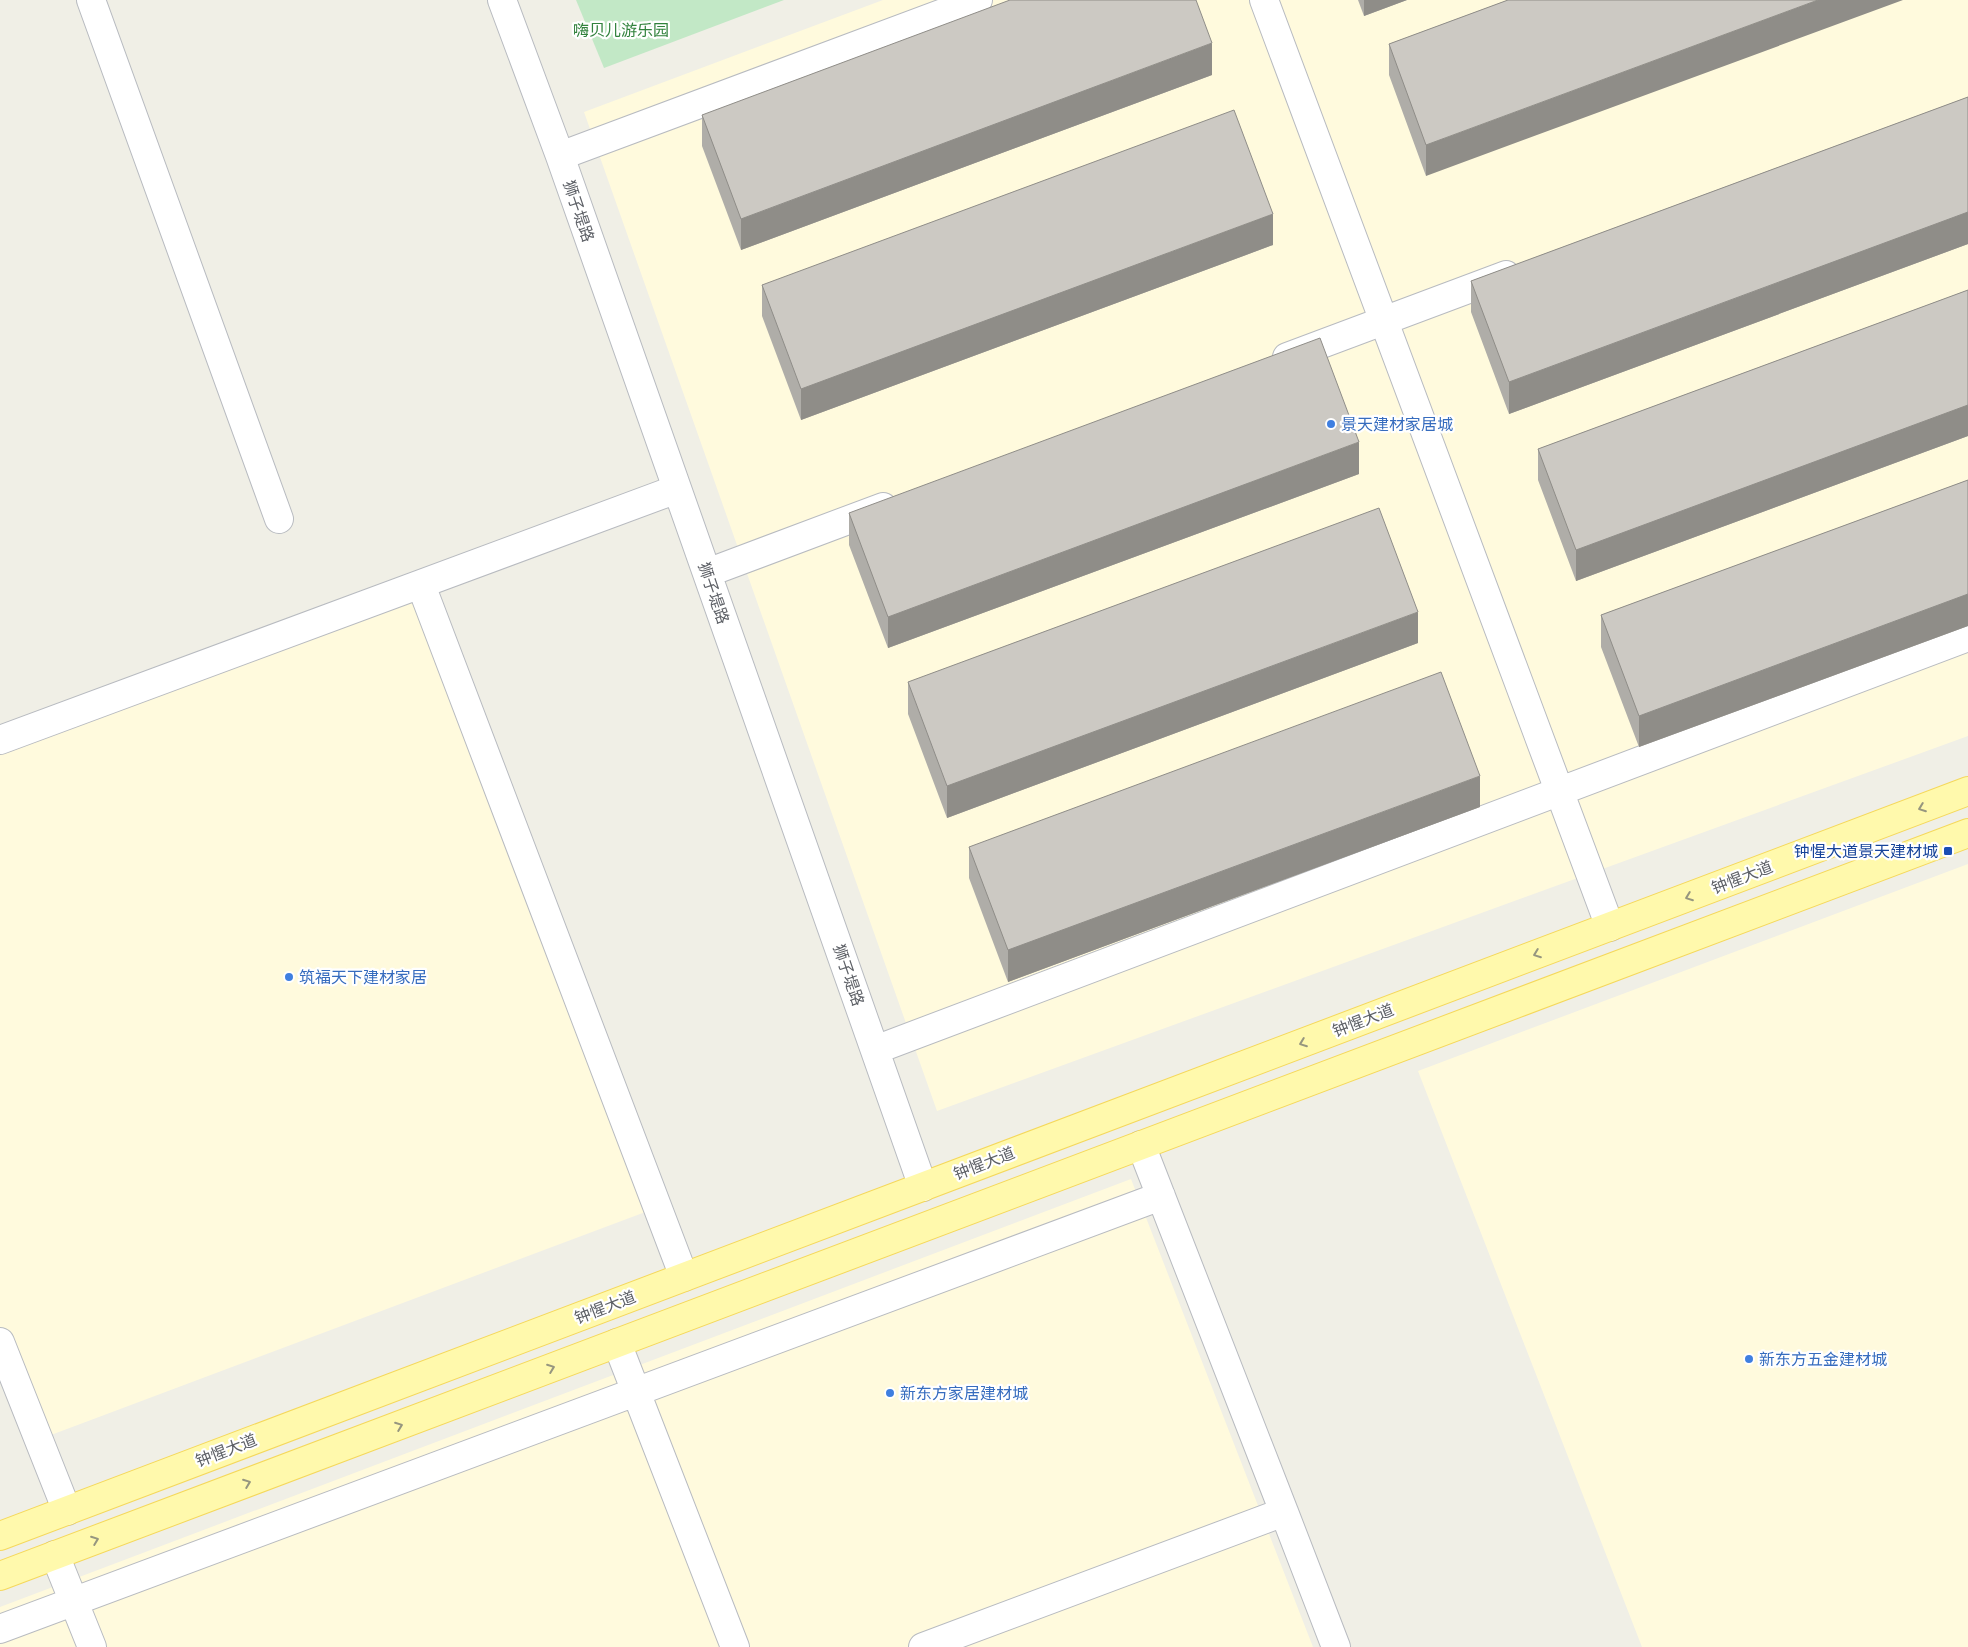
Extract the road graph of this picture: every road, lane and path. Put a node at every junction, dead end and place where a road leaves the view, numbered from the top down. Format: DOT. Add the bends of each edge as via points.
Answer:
graph roads {
  1 [pos="91,0"];
  2 [pos="502,0"];
  3 [pos="978,0"];
  4 [pos="1264,0"];
  5 [pos="560,156"];
  6 [pos="1532,265"];
  7 [pos="1384,321"];
  8 [pos="1264,366"];
  9 [pos="678,489"];
  10 [pos="902,500"];
  11 [pos="279,520"];
  12 [pos="707,573"];
  13 [pos="421,585"];
  14 [pos="1968,637"];
  15 [pos="0,740"];
  16 [pos="1560,791"];
  17 [pos="1968,791"];
  18 [pos="1968,833"];
  19 [pos="1610,927"];
  20 [pos="875,1050"];
  21 [pos="1140,1145"];
  22 [pos="923,1186"];
  23 [pos="1161,1196"];
  24 [pos="684,1277"];
  25 [pos="0,1342"];
  26 [pos="617,1343"];
  27 [pos="636,1392"];
  28 [pos="66,1511"];
  29 [pos="1284,1512"];
  30 [pos="0,1536"];
  31 [pos="55,1556"];
  32 [pos="0,1576"];
  33 [pos="74,1602"];
  34 [pos="0,1630"];
  35 [pos="92,1647"];
  36 [pos="735,1647"];
  37 [pos="923,1647"];
  38 [pos="1336,1647"];
  1 -- 11 [label="street"];
  2 -- 5 [label="street, 狮子堤路"];
  3 -- 5 [label="street"];
  4 -- 7 [label="street"];
  5 -- 9 [label="street, 狮子堤路"];
  6 -- 7 [label="street"];
  7 -- 8 [label="street"];
  7 -- 16 [label="street"];
  9 -- 12 [label="street, 狮子堤路"];
  9 -- 13 [label="street"];
  10 -- 12 [label="street"];
  12 -- 20 [label="street, 狮子堤路"];
  13 -- 15 [label="street"];
  13 -- 24 [label="street"];
  14 -- 16 [label="street"];
  16 -- 19 [label="street"];
  16 -- 20 [label="street"];
  17 -- 19 [label="main road, 钟惺大道, one-way"];
  18 -- 21 [label="main road"];
  19 -- 22 [label="main road, 钟惺大道, one-way"];
  20 -- 22 [label="street, 狮子堤路"];
  21 -- 23 [label="street"];
  21 -- 26 [label="main road"];
  22 -- 24 [label="main road, 钟惺大道"];
  23 -- 27 [label="street"];
  23 -- 29 [label="street"];
  24 -- 28 [label="main road, 钟惺大道"];
  25 -- 28 [label="street"];
  26 -- 27 [label="street"];
  31 -- 26 [label="main road, one-way"];
  27 -- 33 [label="street"];
  27 -- 36 [label="street"];
  28 -- 30 [label="main road, 钟惺大道"];
  29 -- 37 [label="street"];
  29 -- 38 [label="street"];
  31 -- 32 [label="main road"];
  31 -- 33 [label="street"];
  33 -- 34 [label="street"];
  33 -- 35 [label="street"];
}
